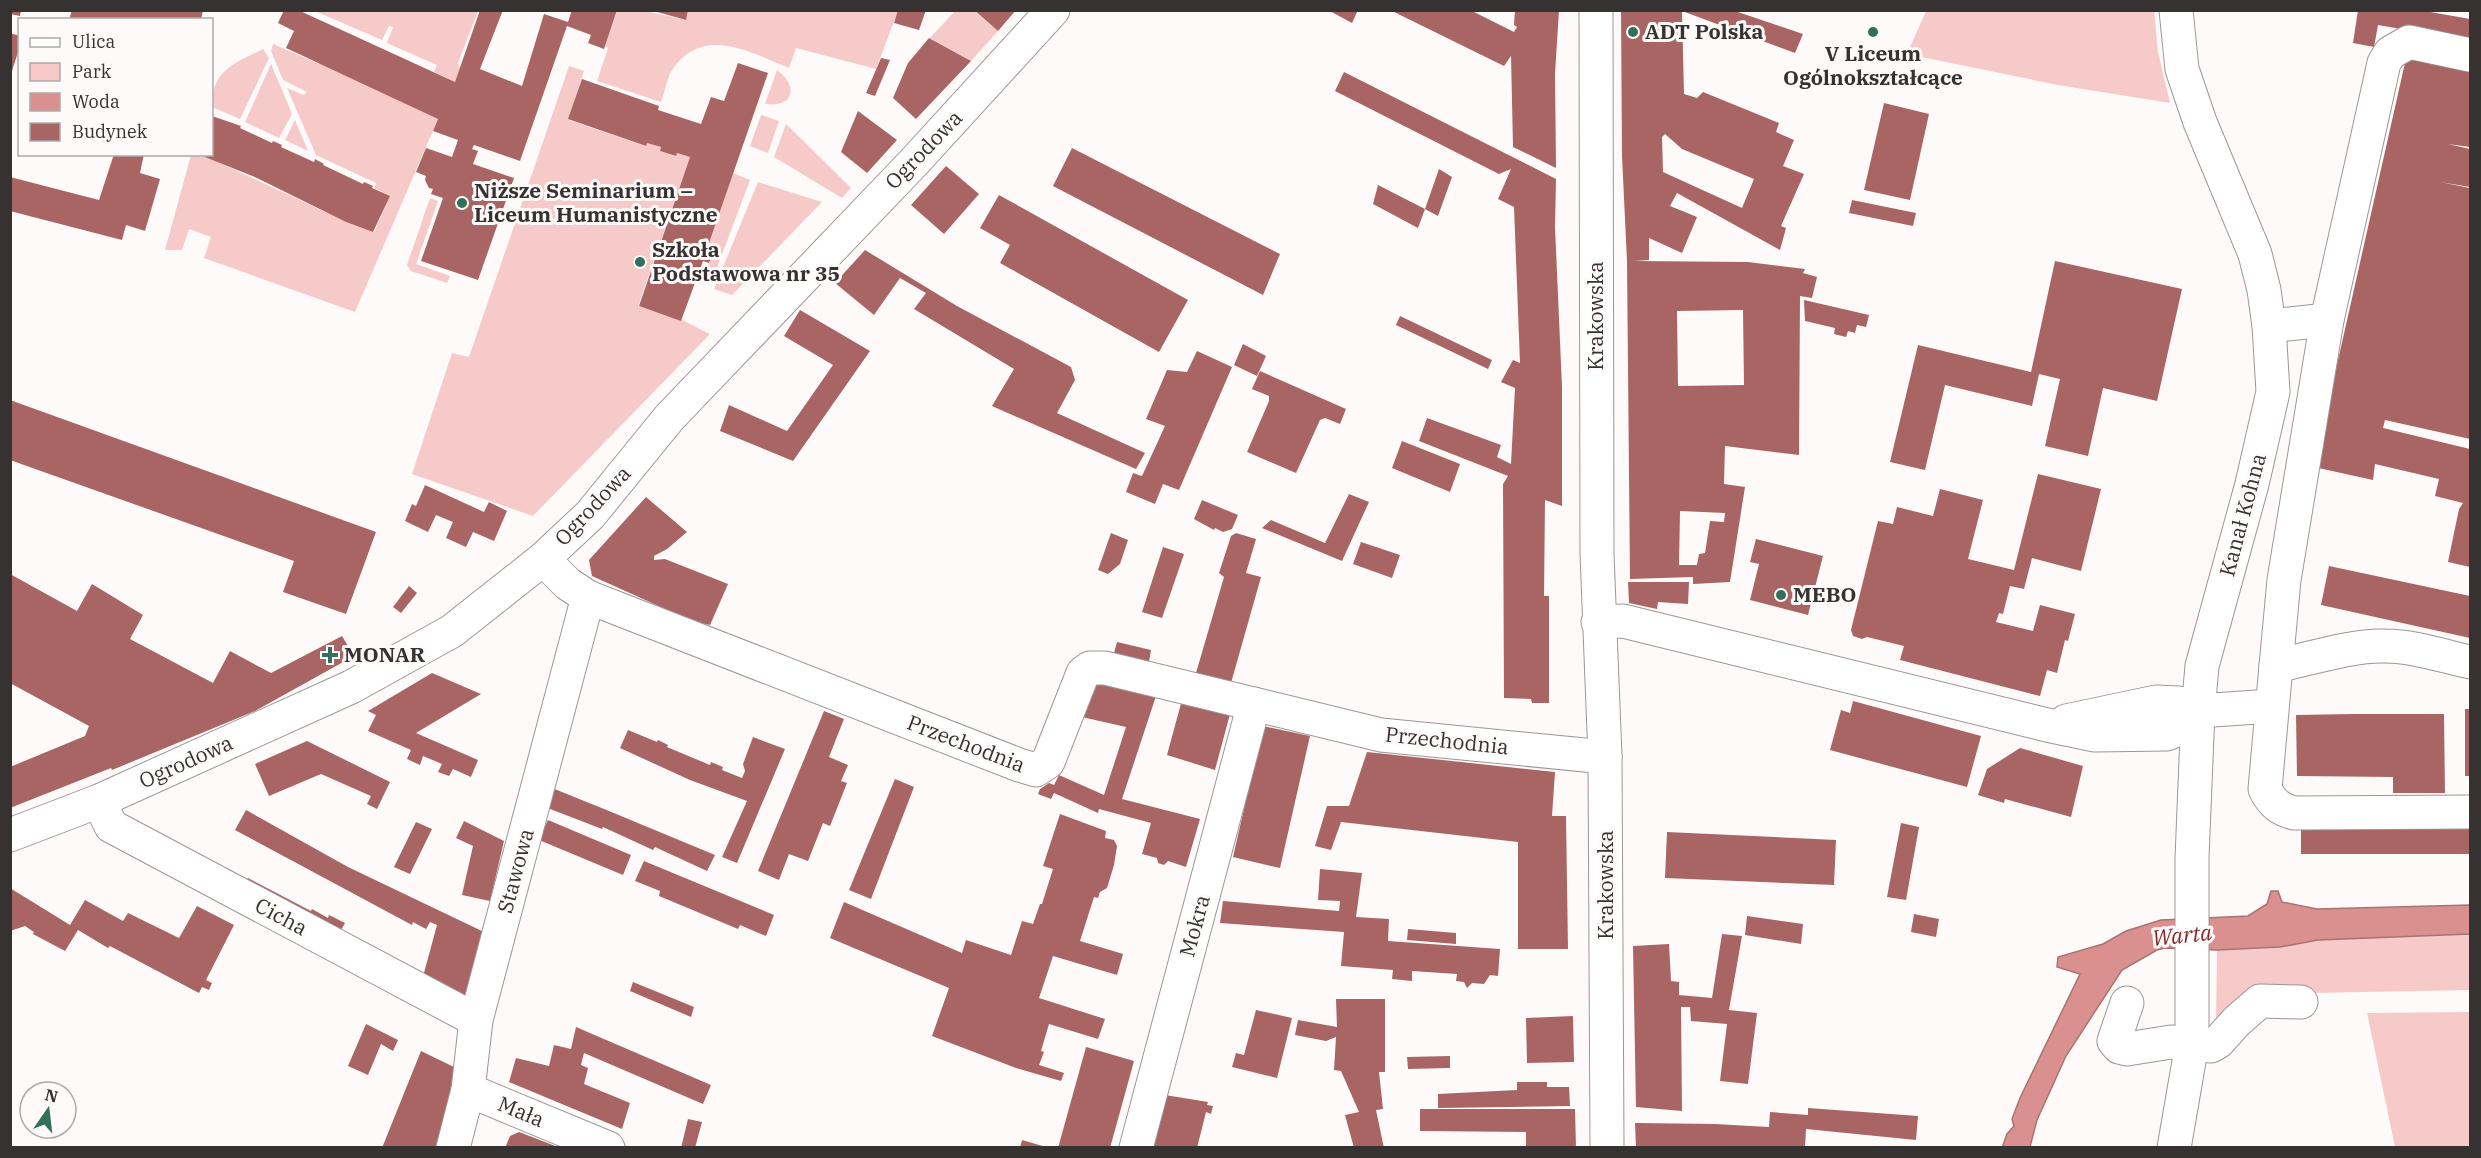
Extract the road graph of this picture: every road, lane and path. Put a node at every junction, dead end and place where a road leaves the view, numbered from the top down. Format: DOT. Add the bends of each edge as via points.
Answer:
graph roads {
  1 [pos="1053,10"];
  2 [pos="1596,10"];
  3 [pos="2176,10"];
  4 [pos="2470,55"];
  5 [pos="2327,320"];
  6 [pos="2269,326"];
  7 [pos="543,559"];
  8 [pos="588,597"];
  9 [pos="1598,622"];
  10 [pos="2470,662"];
  11 [pos="2276,666"];
  12 [pos="1254,704"];
  13 [pos="2272,706"];
  14 [pos="2198,711"];
  15 [pos="1605,757"];
  16 [pos="99,801"];
  17 [pos="2470,812"];
  18 [pos="10,835"];
  19 [pos="2301,1002"];
  20 [pos="2127,1003"];
  21 [pos="476,1020"];
  22 [pos="2192,1039"];
  23 [pos="468,1090"];
  24 [pos="453,1148"];
  25 [pos="608,1148"];
  26 [pos="1137,1148"];
  27 [pos="1608,1148"];
  28 [pos="2174,1148"];
  1 -- 7 [label="street, Ogrodowa" via="669,418 590,515"];
  2 -- 9 [label="street, Krakowska"];
  3 -- 6 [label="street, Kanał Kohna" via="2182,69 2255,254"];
  4 -- 5 [label="street" via="2409,42 2390,53 2384,63"];
  5 -- 6 [label="street"];
  5 -- 11 [label="street" via="2284,580"];
  6 -- 14 [label="street, Kanał Kohna" via="2272,392 2252,484 2202,666"];
  7 -- 8 [label="street, Przechodnia"];
  7 -- 16 [label="street, Ogrodowa" via="452,631 351,687"];
  8 -- 12 [label="street, Przechodnia" via="1036,770 1048,762 1083,673 1090,668 1105,668"];
  8 -- 21 [label="street, Stawowa"];
  9 -- 14 [label="street" via="1623,621 2095,735 2167,734 2185,726"];
  9 -- 15 [label="street, Krakowska"];
  10 -- 11 [label="street" via="2385,645"];
  11 -- 13 [label="street"];
  12 -- 15 [label="street, Przechodnia" via="1381,735"];
  12 -- 26 [label="street, Mokra"];
  13 -- 14 [label="street"];
  13 -- 17 [label="street" via="2265,789 2280,809 2294,813"];
  14 -- 22 [label="street, Kanał Kohna" via="2192,858"];
  15 -- 27 [label="street, Krakowska"];
  16 -- 18 [label="street, Ogrodowa"];
  16 -- 21 [label="street, Cicha" via="111,826"];
  19 -- 22 [label="street" via="2260,1001 2211,1046"];
  20 -- 22 [label="street" via="2114,1041 2119,1047"];
  21 -- 23 [label="street, Stawowa"];
  22 -- 28 [label="street, Kanał Kohna"];
  23 -- 24 [label="street, Stawowa"];
  23 -- 25 [label="street, Mała"];
}
